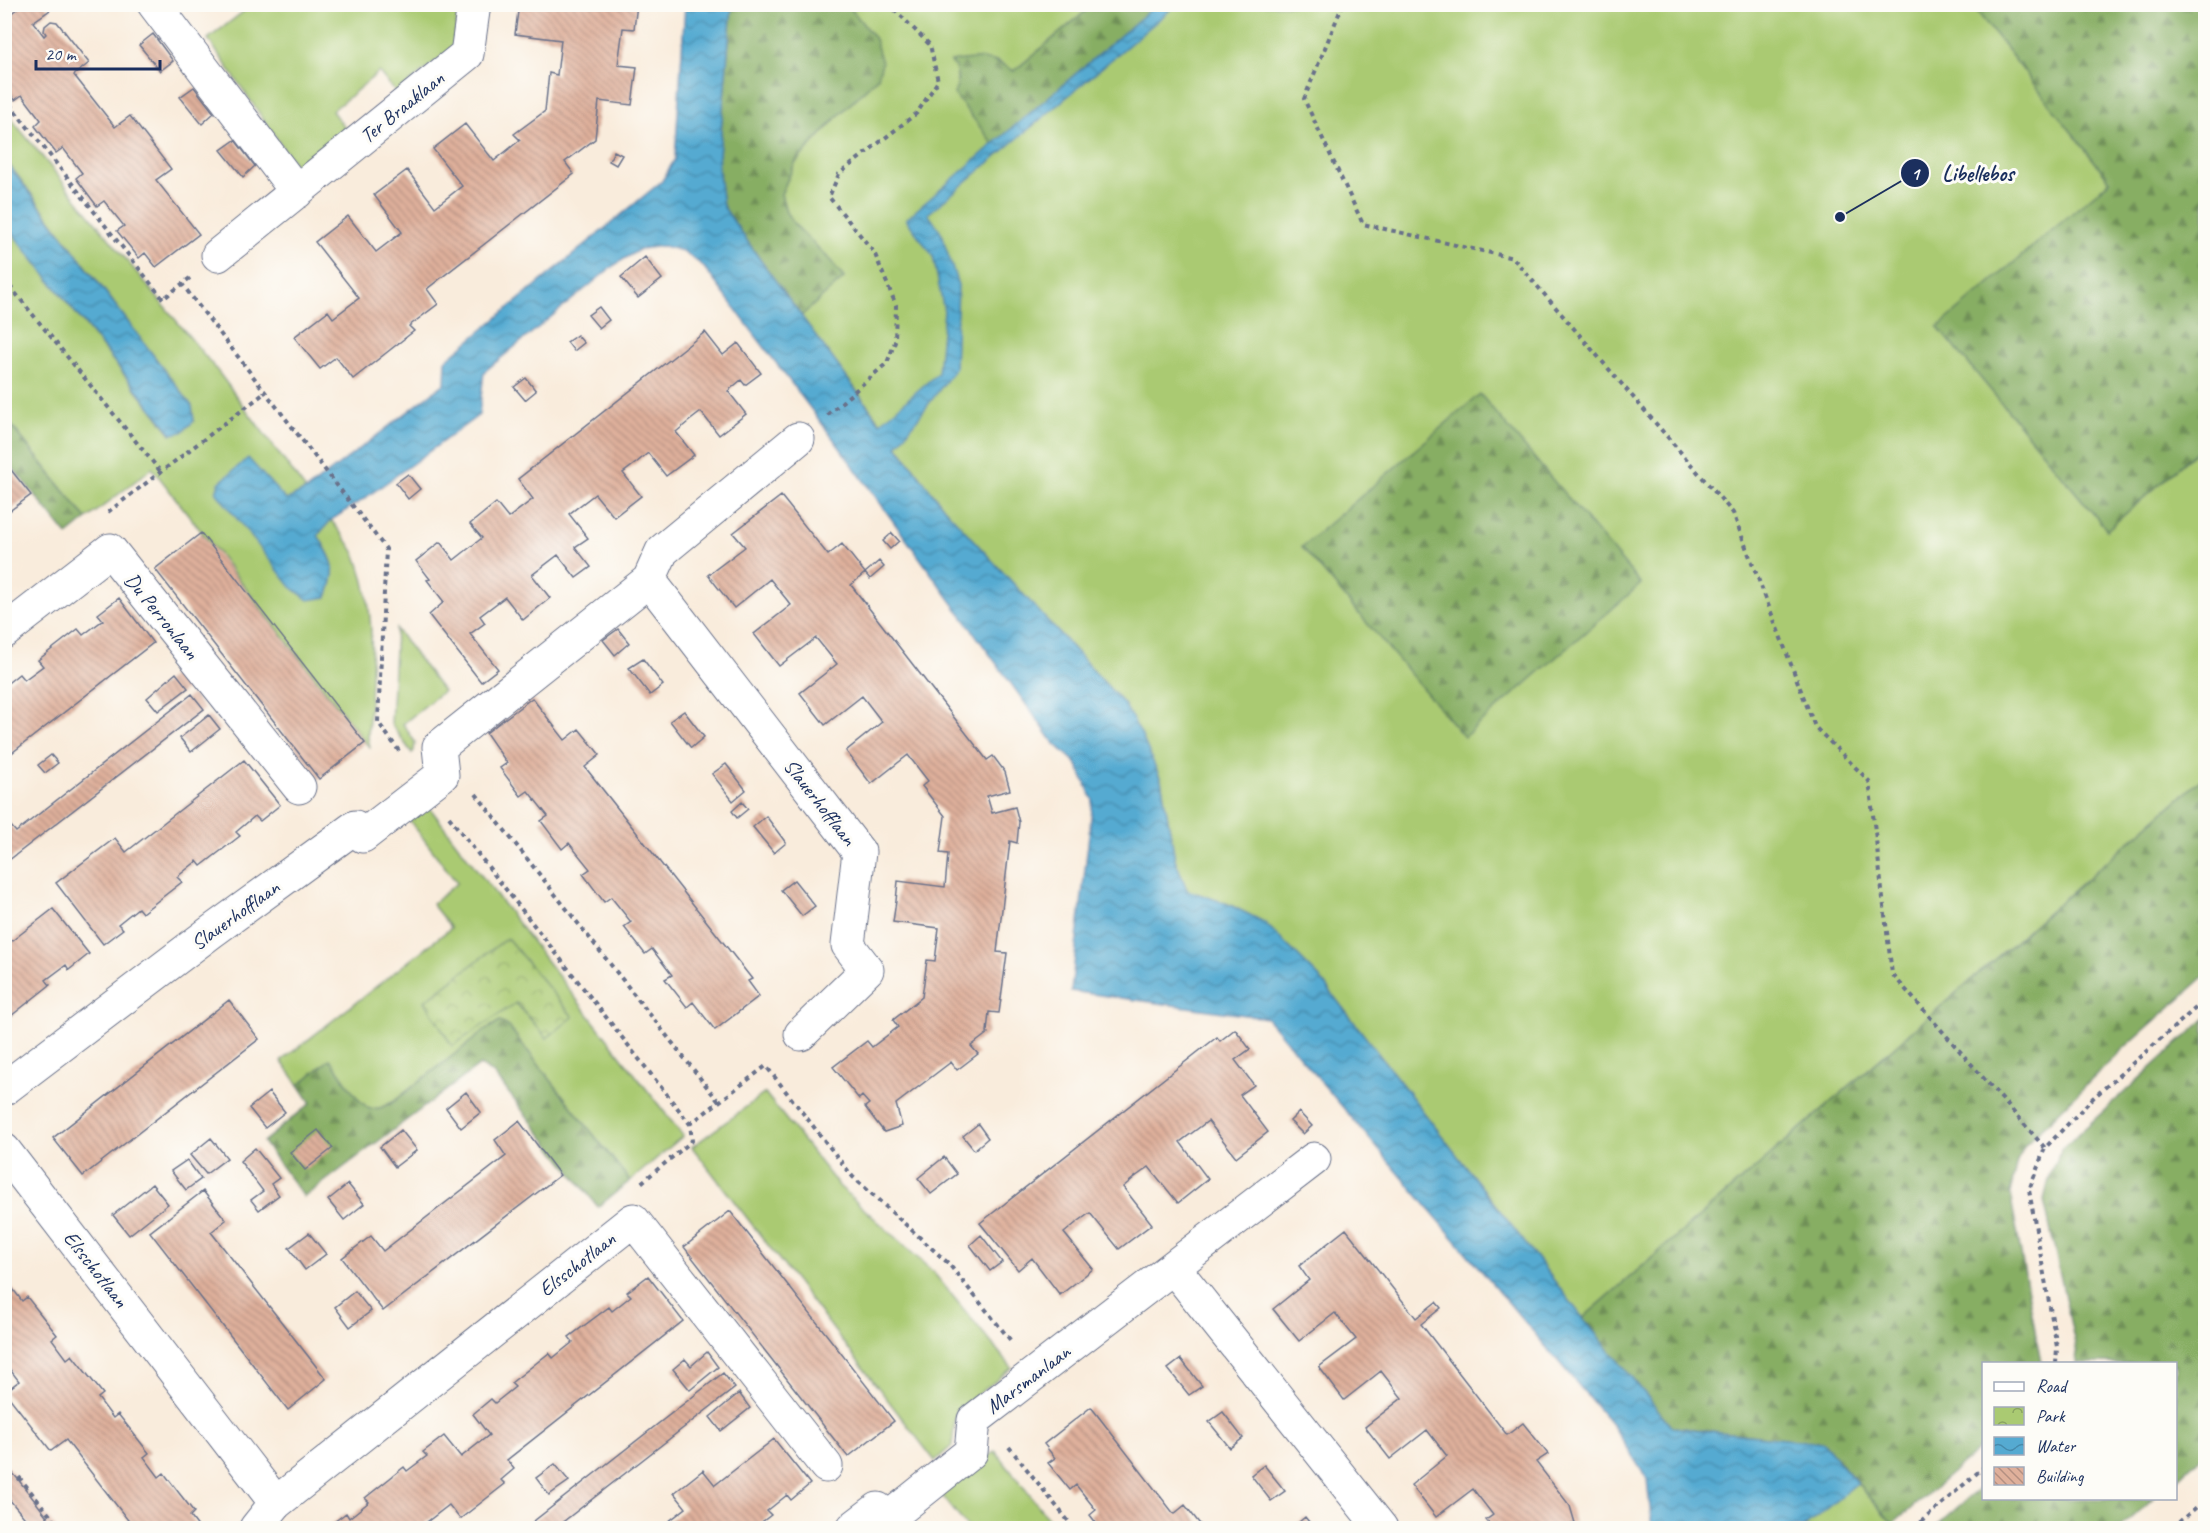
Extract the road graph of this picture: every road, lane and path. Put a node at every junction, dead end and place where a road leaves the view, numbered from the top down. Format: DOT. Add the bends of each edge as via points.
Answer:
graph roads {
  1 [pos="154,4"];
  2 [pos="474,4"];
  3 [pos="889,4"];
  4 [pos="1343,4"];
  5 [pos="4,97"];
  6 [pos="297,192"];
  7 [pos="218,255"];
  8 [pos="4,279"];
  9 [pos="182,284"];
  10 [pos="266,392"];
  11 [pos="810,429"];
  12 [pos="160,471"];
  13 [pos="110,550"];
  14 [pos="649,580"];
  15 [pos="4,632"];
  16 [pos="298,787"];
  17 [pos="426,788"];
  18 [pos="476,794"];
  19 [pos="2205,999"];
  20 [pos="801,1034"];
  21 [pos="4,1089"];
  22 [pos="719,1101"];
  23 [pos="690,1124"];
  24 [pos="2045,1148"];
  25 [pos="4,1150"];
  26 [pos="1314,1159"];
  27 [pos="633,1220"];
  28 [pos="1174,1268"];
  29 [pos="2056,1362"];
  30 [pos="1036,1373"];
  31 [pos="983,1413"];
  32 [pos="826,1466"];
  33 [pos="1982,1468"];
  34 [pos="20,1477"];
  35 [pos="2205,1499"];
  36 [pos="276,1503"];
  37 [pos="60,1528"];
  38 [pos="256,1528"];
  39 [pos="853,1528"];
  40 [pos="1074,1528"];
  41 [pos="1381,1528"];
  42 [pos="1914,1528"];
  43 [pos="2172,1528"];
  1 -- 6 [label="street"];
  2 -- 6 [label="street, Ter Braaklaan" via="467,54"];
  3 -- 11 [label="path" via="930,45 938,81 917,113 839,174 829,197 874,252 896,305 895,342 887,363"];
  4 -- 24 [label="path" via="1304,99 1363,224 1513,258 1733,513 1815,727 1869,781 1892,974"];
  5 -- 9 [label="path" via="163,299"];
  6 -- 7 [label="street, Ter Braaklaan"];
  7 -- 9 [label="path"];
  8 -- 12 [label="path"];
  9 -- 10 [label="path"];
  10 -- 12 [label="path"];
  10 -- 17 [label="path" via="386,549 378,722"];
  11 -- 14 [label="street, Slauerhofflaan" via="662,551"];
  12 -- 13 [label="path" via="92,525"];
  13 -- 15 [label="street"];
  13 -- 16 [label="street, Du Perronlaan"];
  14 -- 17 [label="street, Slauerhofflaan" via="439,747 441,775"];
  14 -- 20 [label="street, Slauerhofflaan" via="859,852 848,945 867,970"];
  17 -- 21 [label="street, Slauerhofflaan" via="363,836 355,827"];
  17 -- 23 [label="path"];
  18 -- 22 [label="path"];
  19 -- 24 [label="path" via="2093,1098"];
  22 -- 23 [label="path"];
  22 -- 30 [label="path" via="766,1066 853,1177 948,1263"];
  23 -- 27 [label="path" via="692,1141 619,1201"];
  24 -- 29 [label="path" via="2029,1190 2057,1347"];
  25 -- 36 [label="street, Elsschotlaan"];
  26 -- 28 [label="street, Marsmanlaan"];
  27 -- 32 [label="street, Elsschotlaan"];
  27 -- 36 [label="street, Elsschotlaan"];
  28 -- 30 [label="street, Marsmanlaan"];
  28 -- 41 [label="street"];
  30 -- 31 [label="street, Marsmanlaan"];
  31 -- 39 [label="street, Marsmanlaan" via="974,1420 971,1452 886,1520 878,1509"];
  31 -- 40 [label="path"];
  33 -- 42 [label="path"];
  34 -- 37 [label="path"];
  35 -- 43 [label="path"];
  36 -- 38 [label="street, Elsschotlaan"];
}
